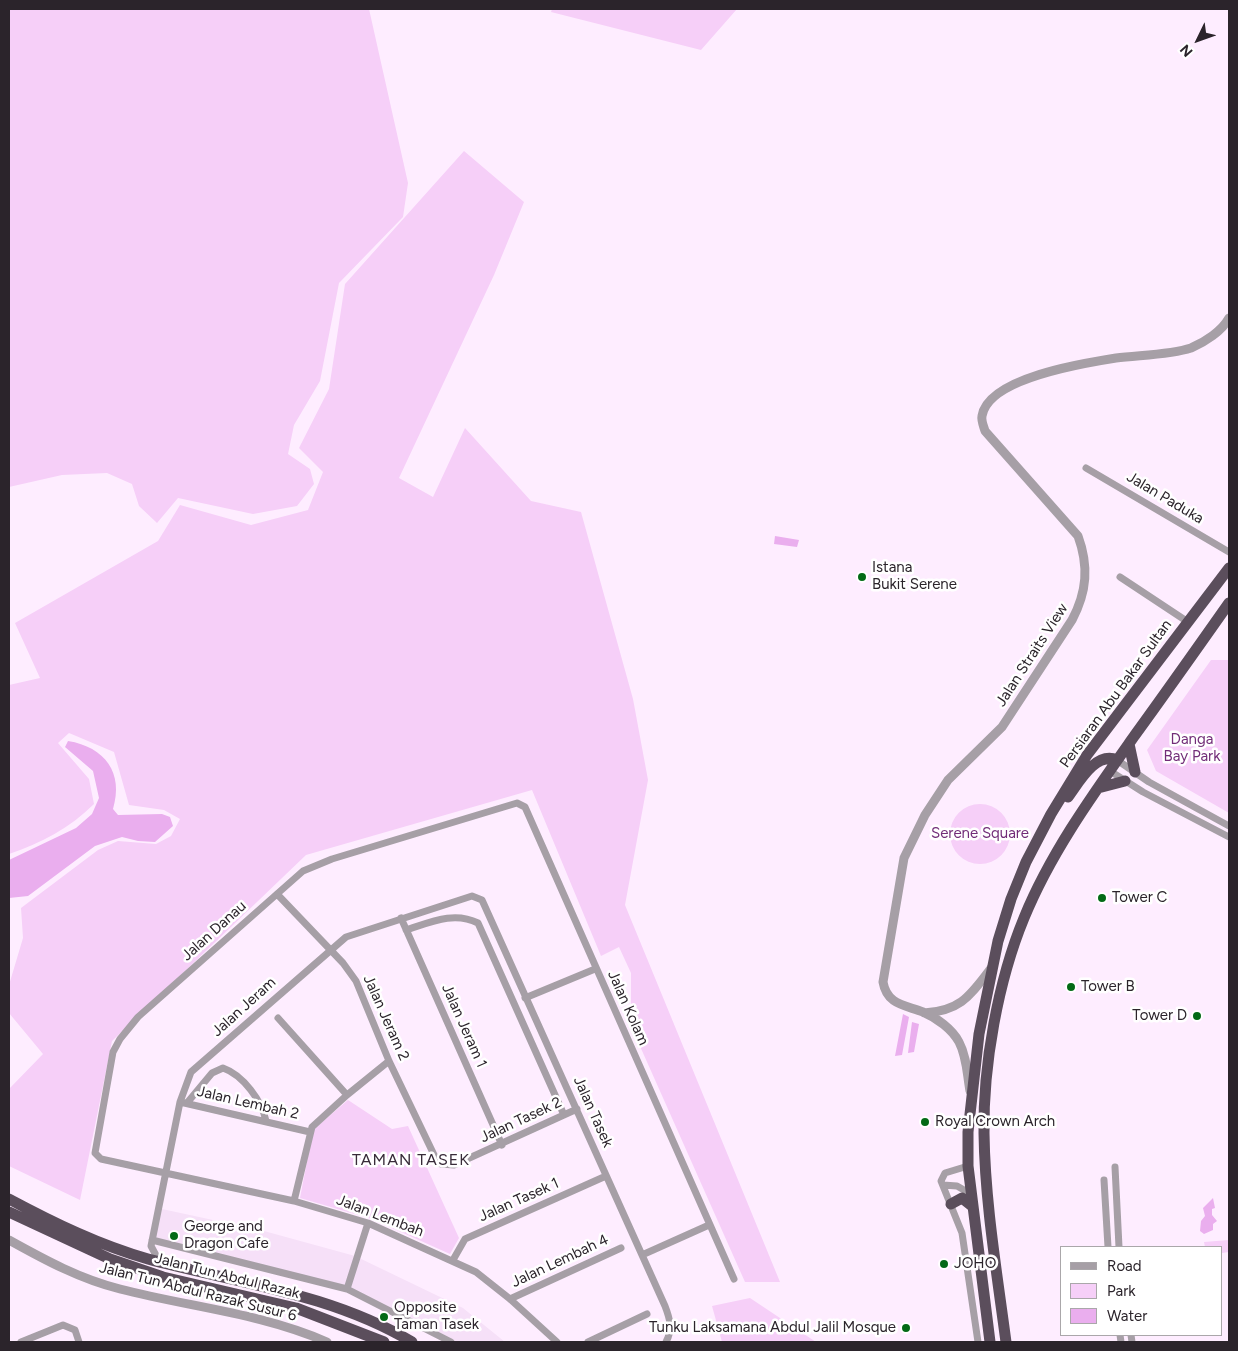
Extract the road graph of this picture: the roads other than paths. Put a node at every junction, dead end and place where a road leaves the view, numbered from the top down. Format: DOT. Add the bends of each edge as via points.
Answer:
graph roads {
  1 [pos="1229,318"];
  2 [pos="1086,468"];
  3 [pos="1229,552"];
  4 [pos="1229,568"];
  5 [pos="1120,577"];
  6 [pos="1229,604"];
  7 [pos="1188,622"];
  8 [pos="1143,680"];
  9 [pos="1129,744"];
  10 [pos="1100,760"];
  11 [pos="1117,760"];
  12 [pos="1110,771"];
  13 [pos="1135,772"];
  14 [pos="1124,781"];
  15 [pos="1098,788"];
  16 [pos="521,803"];
  17 [pos="1229,826"];
  18 [pos="1229,837"];
  19 [pos="1038,839"];
  20 [pos="277,894"];
  21 [pos="477,896"];
  22 [pos="401,918"];
  23 [pos="406,930"];
  24 [pos="330,950"];
  25 [pos="993,966"];
  26 [pos="595,969"];
  27 [pos="525,998"];
  28 [pos="924,1013"];
  29 [pos="278,1018"];
  30 [pos="389,1061"];
  31 [pos="346,1095"];
  32 [pos="971,1101"];
  33 [pos="184,1102"];
  34 [pos="577,1109"];
  35 [pos="564,1115"];
  36 [pos="266,1121"];
  37 [pos="310,1132"];
  38 [pos="502,1144"];
  39 [pos="448,1166"];
  40 [pos="968,1166"];
  41 [pos="1115,1166"];
  42 [pos="166,1175"];
  43 [pos="606,1176"];
  44 [pos="1104,1180"];
  45 [pos="943,1185"];
  46 [pos="9,1199"];
  47 [pos="972,1200"];
  48 [pos="294,1201"];
  49 [pos="950,1204"];
  50 [pos="9,1212"];
  51 [pos="368,1223"];
  52 [pos="709,1225"];
  53 [pos="9,1240"];
  54 [pos="152,1243"];
  55 [pos="1108,1246"];
  56 [pos="1119,1246"];
  57 [pos="621,1248"];
  58 [pos="135,1254"];
  59 [pos="642,1255"];
  60 [pos="454,1260"];
  61 [pos="160,1261"];
  62 [pos="734,1279"];
  63 [pos="347,1289"];
  64 [pos="510,1299"];
  65 [pos="648,1314"];
  66 [pos="21,1342"];
  67 [pos="79,1342"];
  68 [pos="327,1342"];
  69 [pos="384,1342"];
  70 [pos="412,1342"];
  71 [pos="451,1342"];
  72 [pos="557,1342"];
  73 [pos="588,1342"];
  74 [pos="666,1342"];
  75 [pos="978,1342"];
  76 [pos="990,1342"];
  77 [pos="1006,1342"];
  1 -- 28 [label="street, Jalan Straits View" via="1213,336 1190,348 1114,358 1020,381 996,395 986,407 982,417 984,431 1078,536 1084,553 1085,582 1080,605 1055,647 1002,726 934,797 904,858 883,982 891,999"];
  2 -- 3 [label="street, Jalan Paduka"];
  4 -- 7 [label="highway, Persiaran Abu Bakar Sultan"];
  5 -- 7 [label="street"];
  6 -- 9 [label="highway"];
  7 -- 8 [label="highway, Persiaran Abu Bakar Sultan"];
  8 -- 10 [label="highway" via="1104,740"];
  8 -- 19 [label="highway, Persiaran Abu Bakar Sultan" via="1087,755"];
  9 -- 11 [label="highway"];
  9 -- 13 [label="highway"];
  10 -- 11 [label="highway" via="1110,757"];
  10 -- 12 [label="highway"];
  10 -- 19 [label="highway" via="1072,791"];
  11 -- 12 [label="highway"];
  11 -- 13 [label="street"];
  12 -- 14 [label="street"];
  12 -- 15 [label="highway"];
  13 -- 17 [label="street" via="1210,818"];
  14 -- 15 [label="highway"];
  14 -- 18 [label="street"];
  15 -- 77 [label="highway" via="1043,877 1025,916 1011,954 992,1040 984,1132 989,1211"];
  16 -- 20 [label="street, Jalan Danau" via="332,859 303,871"];
  16 -- 26 [label="street, Jalan Kolam"];
  19 -- 25 [label="highway, Persiaran Abu Bakar Sultan" via="1011,899"];
  20 -- 24 [label="street, Jalan Jeram 2"];
  20 -- 42 [label="street, Jalan Danau" via="138,1017 116,1045 95,1153 101,1159"];
  21 -- 22 [label="street, Jalan Jeram"];
  21 -- 27 [label="street, Jalan Tasek" via="482,900"];
  22 -- 23 [label="street, Jalan Jeram 1"];
  22 -- 24 [label="street, Jalan Jeram" via="346,937"];
  23 -- 35 [label="street, Jalan Tasek" via="442,918 466,918 478,923"];
  23 -- 38 [label="street, Jalan Jeram 1"];
  24 -- 30 [label="street, Jalan Jeram 2" via="356,981"];
  24 -- 33 [label="street, Jalan Jeram" via="191,1072"];
  25 -- 28 [label="street" via="960,1004"];
  25 -- 32 [label="highway, Persiaran Abu Bakar Sultan" via="979,1034"];
  26 -- 27 [label="street"];
  26 -- 52 [label="street, Jalan Kolam"];
  27 -- 34 [label="street, Jalan Tasek"];
  28 -- 32 [label="street, Jalan Straits View" via="945,1026 958,1041 966,1065"];
  29 -- 31 [label="street"];
  30 -- 31 [label="street"];
  30 -- 39 [label="street, Jalan Jeram 2" via="436,1159"];
  31 -- 37 [label="street" via="316,1122"];
  32 -- 40 [label="highway, Persiaran Abu Bakar Sultan"];
  33 -- 36 [label="street, Jalan Lembah 2"];
  33 -- 36 [label="street" via="212,1073 223,1068 236,1076 256,1098"];
  33 -- 42 [label="street, Jalan Jeram"];
  34 -- 35 [label="street, Jalan Tasek 2"];
  34 -- 43 [label="street, Jalan Tasek"];
  35 -- 38 [label="street, Jalan Tasek 2"];
  36 -- 37 [label="street, Jalan Lembah 2"];
  37 -- 48 [label="street"];
  38 -- 39 [label="street, Jalan Tasek 2"];
  40 -- 45 [label="street" via="945,1173 941,1180"];
  40 -- 47 [label="highway, Persiaran Abu Bakar Sultan"];
  41 -- 56 [label="street"];
  42 -- 48 [label="street, Jalan Lembah"];
  42 -- 54 [label="street, Jalan Jeram"];
  43 -- 59 [label="street, Jalan Tasek"];
  43 -- 60 [label="street, Jalan Tasek 1" via="465,1239"];
  44 -- 55 [label="street"];
  45 -- 47 [label="street" via="957,1186"];
  45 -- 49 [label="street"];
  46 -- 58 [label="highway, Jalan Tun Abdul Razak" via="94,1240"];
  47 -- 49 [label="highway" via="962,1198"];
  47 -- 76 [label="highway, Persiaran Abu Bakar Sultan"];
  48 -- 51 [label="street, Jalan Lembah"];
  49 -- 75 [label="street" via="962,1233"];
  50 -- 69 [label="highway, Jalan Tun Abdul Razak" via="110,1259 163,1277 296,1308"];
  51 -- 60 [label="street, Jalan Lembah"];
  51 -- 63 [label="street"];
  52 -- 59 [label="street"];
  52 -- 62 [label="street, Jalan Kolam"];
  53 -- 68 [label="street, Jalan Tun Abdul Razak Susur 6" via="87,1279 262,1320"];
  54 -- 58 [label="street" via="147,1250"];
  54 -- 61 [label="street"];
  54 -- 63 [label="street"];
  57 -- 64 [label="street, Jalan Lembah 4"];
  58 -- 61 [label="highway, Jalan Tun Abdul Razak"];
  59 -- 74 [label="street, Jalan Tasek" via="670,1322 670,1335"];
  60 -- 64 [label="street, Jalan Lembah" via="476,1272"];
  61 -- 70 [label="highway, Jalan Tun Abdul Razak" via="294,1294 368,1320"];
  63 -- 71 [label="street"];
  64 -- 72 [label="street, Jalan Lembah"];
  65 -- 73 [label="street"];
  66 -- 67 [label="street" via="60,1325 73,1328"];
}
